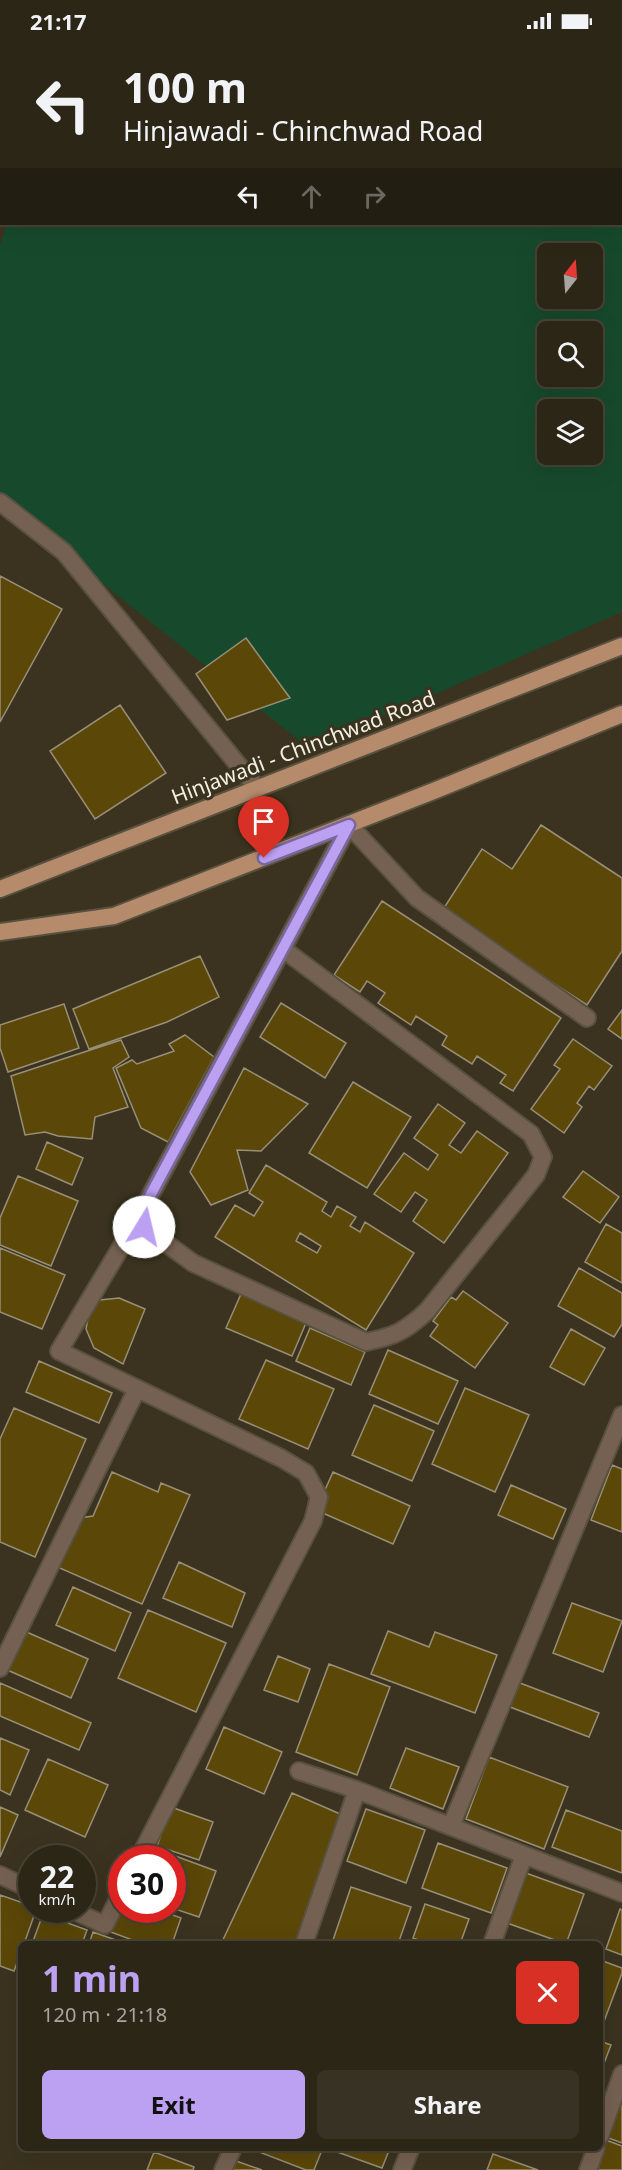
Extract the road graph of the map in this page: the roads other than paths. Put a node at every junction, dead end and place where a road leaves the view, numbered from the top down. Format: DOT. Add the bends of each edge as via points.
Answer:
graph roads {
  1 [pos="0,502"];
  2 [pos="622,646"];
  3 [pos="622,714"];
  4 [pos="258,789"];
  5 [pos="349,825"];
  6 [pos="0,889"];
  7 [pos="0,932"];
  8 [pos="283,949"];
  9 [pos="587,1018"];
  10 [pos="143,1209"];
  11 [pos="137,1389"];
  12 [pos="622,1415"];
  13 [pos="0,1668"];
  14 [pos="300,1771"];
  15 [pos="357,1790"];
  16 [pos="451,1826"];
  17 [pos="146,1845"];
  18 [pos="524,1855"];
  19 [pos="0,1875"];
  20 [pos="18,1883"];
  21 [pos="622,1893"];
  22 [pos="108,1919"];
  23 [pos="96,1921"];
  24 [pos="305,1941"];
  25 [pos="493,1941"];
  26 [pos="622,2074"];
  27 [pos="603,2128"];
  28 [pos="232,2151"];
  29 [pos="410,2151"];
  30 [pos="595,2151"];
  31 [pos="223,2170"];
  32 [pos="402,2170"];
  33 [pos="588,2170"];
  1 -- 4 [label="street" via="64,552"];
  2 -- 4 [label="main road, Hinjawadi - Chinchwad Road"];
  3 -- 5 [label="main road"];
  4 -- 6 [label="main road, Hinjawadi - Chinchwad Road"];
  5 -- 7 [label="main road" via="114,916"];
  5 -- 8 [label="street"];
  5 -- 9 [label="street" via="417,898"];
  8 -- 10 [label="street"];
  8 -- 10 [label="street" via="531,1134 543,1157 536,1175 427,1311 392,1337 366,1342 193,1263 144,1227"];
  10 -- 11 [label="street" via="59,1351"];
  11 -- 13 [label="street"];
  11 -- 17 [label="street" via="290,1463 306,1473 319,1497 313,1521"];
  12 -- 16 [label="street"];
  14 -- 15 [label="street"];
  15 -- 16 [label="street"];
  15 -- 24 [label="street"];
  16 -- 18 [label="street"];
  18 -- 21 [label="street"];
  18 -- 25 [label="street"];
  19 -- 20 [label="street"];
  22 -- 23 [label="street" via="105,1925"];
  26 -- 27 [label="street"];
  28 -- 31 [label="street"];
  29 -- 32 [label="street"];
  30 -- 33 [label="street"];
}
